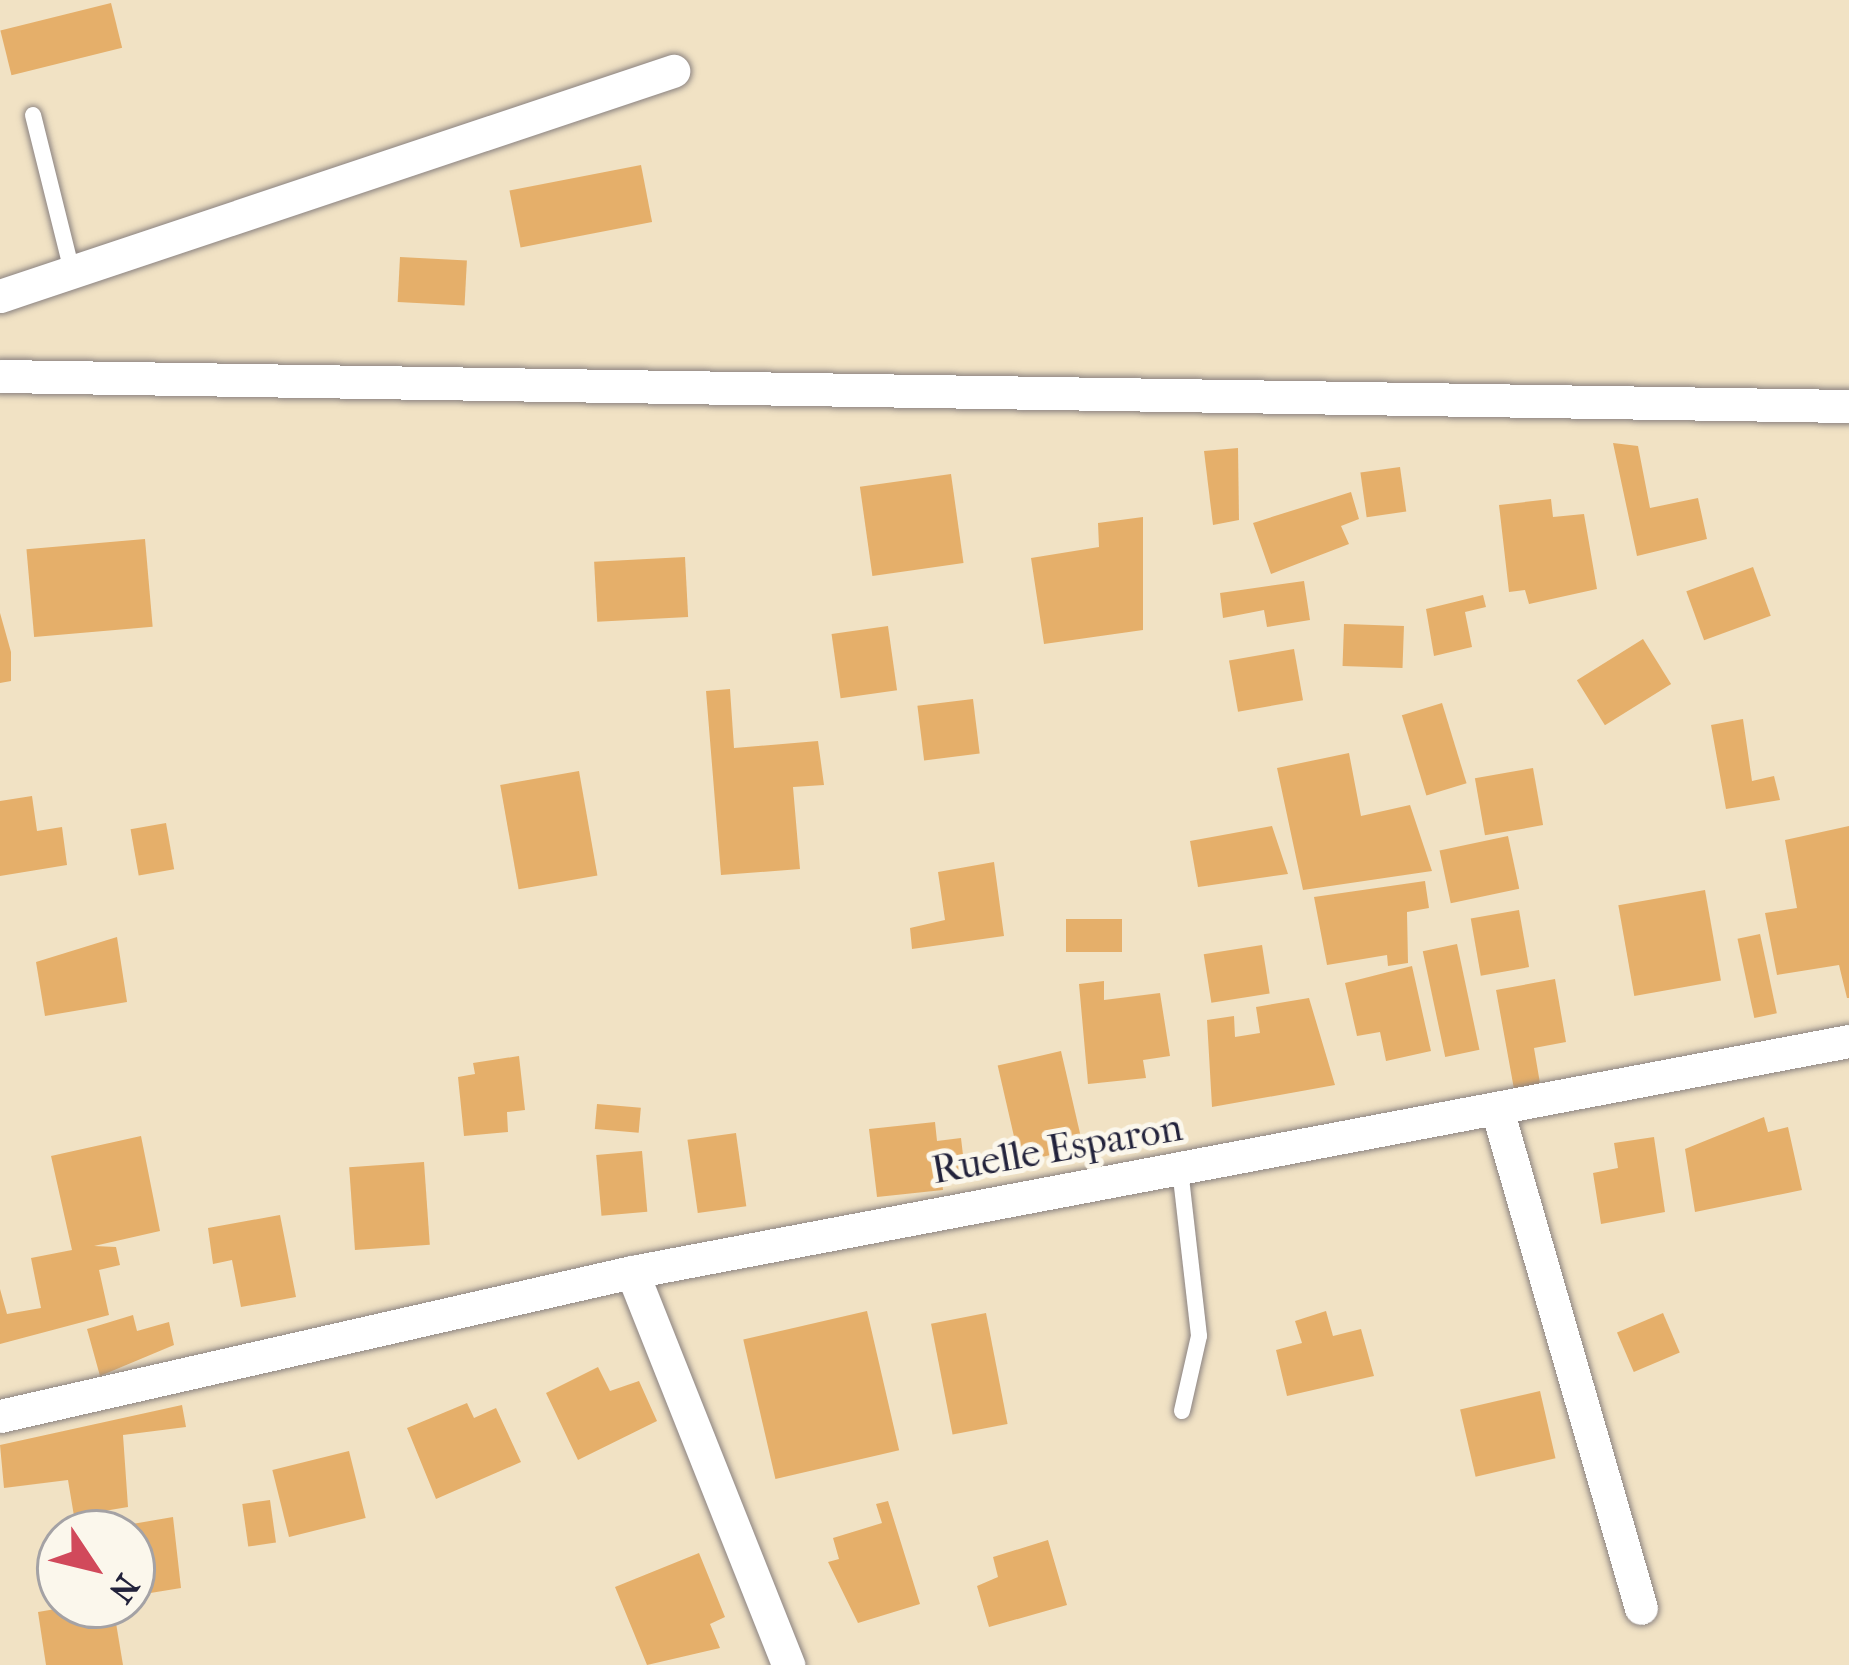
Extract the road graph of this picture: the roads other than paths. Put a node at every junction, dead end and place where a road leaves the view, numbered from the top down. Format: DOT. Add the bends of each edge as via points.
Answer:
graph roads {
  1 [pos="673,71"];
  2 [pos="33,116"];
  3 [pos="73,272"];
  4 [pos="0,296"];
  5 [pos="0,376"];
  6 [pos="1849,406"];
  7 [pos="1849,1041"];
  8 [pos="1498,1113"];
  9 [pos="1180,1169"];
  10 [pos="632,1272"];
  11 [pos="1182,1411"];
  12 [pos="0,1416"];
  13 [pos="1641,1607"];
  14 [pos="788,1665"];
  1 -- 3 [label="street"];
  2 -- 3 [label="lane"];
  3 -- 4 [label="street"];
  5 -- 6 [label="street"];
  7 -- 8 [label="street, Ruelle Esparon"];
  8 -- 9 [label="street, Ruelle Esparon"];
  8 -- 13 [label="street"];
  9 -- 10 [label="street, Ruelle Esparon"];
  9 -- 11 [label="lane" via="1199,1336"];
  10 -- 12 [label="street, Ruelle Esparon"];
  10 -- 14 [label="street"];
}
